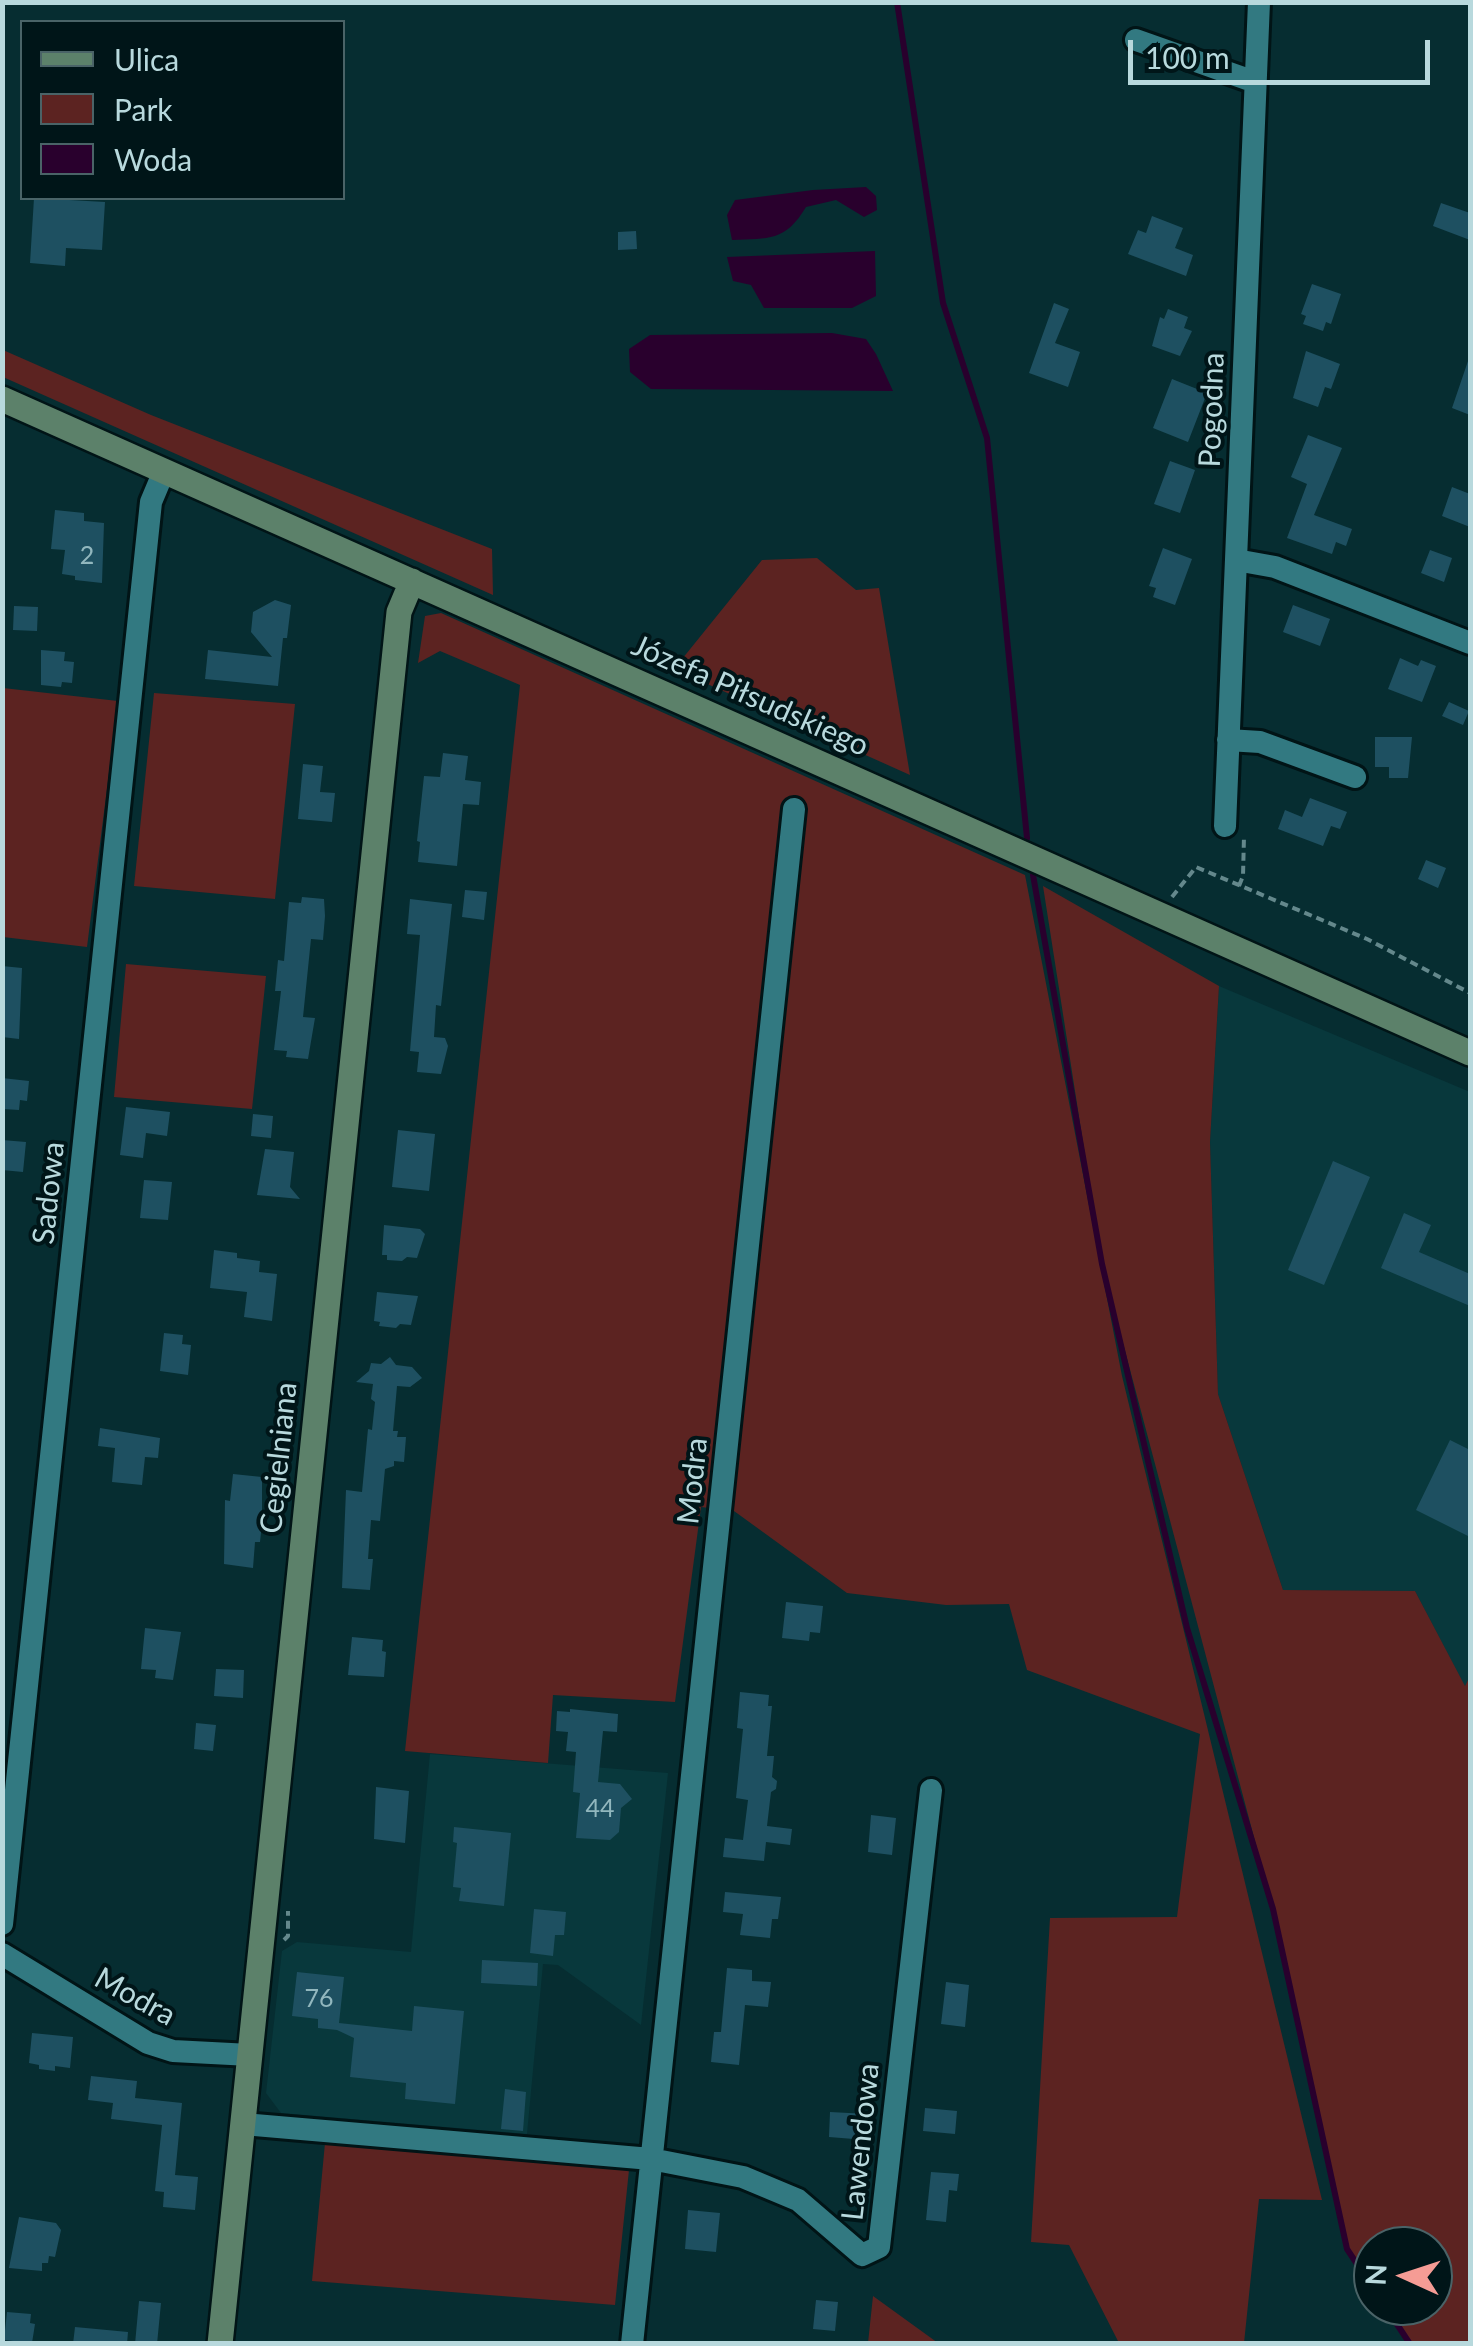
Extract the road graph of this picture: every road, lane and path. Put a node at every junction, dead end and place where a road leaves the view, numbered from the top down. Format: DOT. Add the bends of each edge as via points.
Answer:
graph roads {
  1 [pos="1259,2"];
  2 [pos="1136,40"];
  3 [pos="1255,82"];
  4 [pos="2,398"];
  5 [pos="164,471"];
  6 [pos="1236,560"];
  7 [pos="412,581"];
  8 [pos="1470,643"];
  9 [pos="1228,740"];
  10 [pos="1355,777"];
  11 [pos="794,809"];
  12 [pos="1225,826"];
  13 [pos="1158,914"];
  14 [pos="1470,994"];
  15 [pos="1470,1054"];
  16 [pos="931,1790"];
  17 [pos="290,1918"];
  18 [pos="2,1924"];
  19 [pos="288,1936"];
  20 [pos="2,1954"];
  21 [pos="250,2055"];
  22 [pos="243,2124"];
  23 [pos="651,2159"];
  24 [pos="220,2344"];
  25 [pos="632,2344"];
  1 -- 3 [label="street, Pogodna"];
  2 -- 3 [label="street"];
  3 -- 6 [label="street, Pogodna"];
  4 -- 5 [label="street, Józefa Piłsudskiego"];
  5 -- 7 [label="street, Józefa Piłsudskiego"];
  5 -- 18 [label="street, Sadowa" via="151,502"];
  6 -- 8 [label="street" via="1275,567"];
  6 -- 9 [label="street, Pogodna"];
  7 -- 13 [label="street, Józefa Piłsudskiego"];
  7 -- 21 [label="street, Cegielniana" via="399,612"];
  9 -- 10 [label="street" via="1260,742"];
  9 -- 12 [label="street, Pogodna"];
  11 -- 23 [label="street, Modra"];
  13 -- 14 [label="path" via="1196,867 1367,940"];
  13 -- 15 [label="street, Józefa Piłsudskiego"];
  16 -- 23 [label="street, Lawendowa" via="879,2247 862,2254 798,2200 743,2176"];
  17 -- 19 [label="path"];
  20 -- 21 [label="street, Modra" via="148,2043 172,2051"];
  21 -- 22 [label="street, Cegielniana"];
  22 -- 23 [label="street"];
  22 -- 24 [label="street, Cegielniana"];
  23 -- 25 [label="street, Modra"];
}
